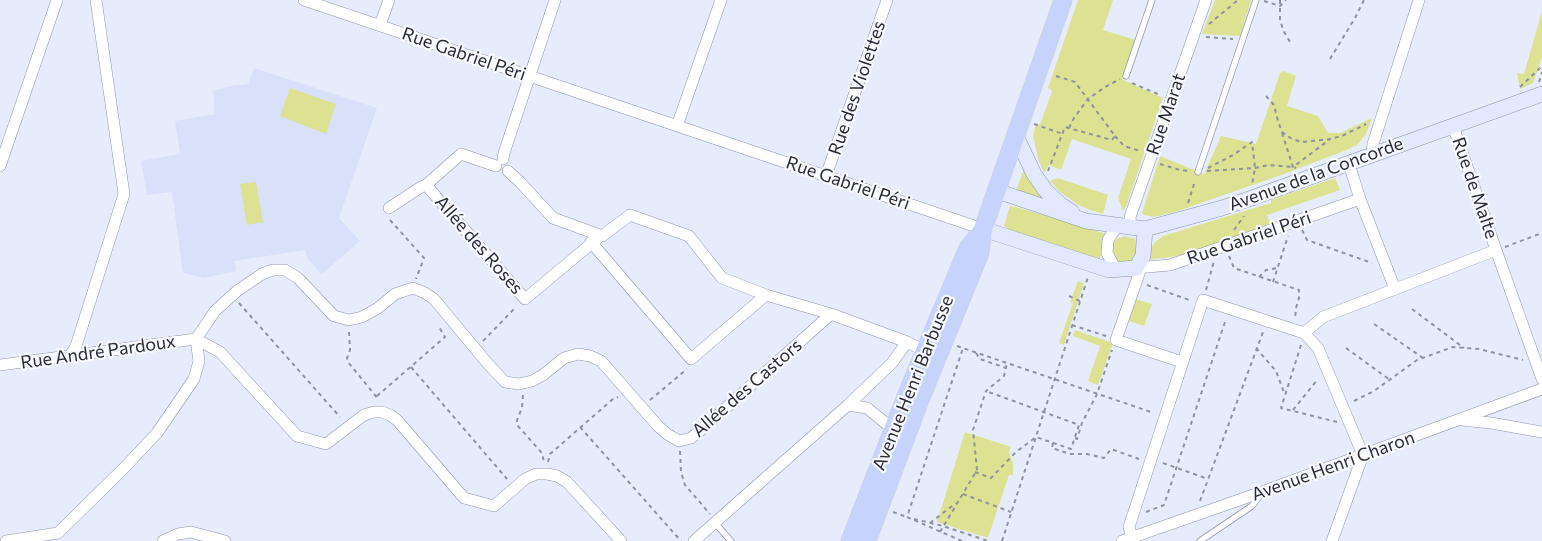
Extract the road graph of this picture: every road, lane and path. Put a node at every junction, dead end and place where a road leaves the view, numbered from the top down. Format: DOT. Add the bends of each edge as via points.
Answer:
graph roads {
  1 [pos="57,0"];
  2 [pos="96,0"];
  3 [pos="304,0"];
  4 [pos="389,0"];
  5 [pos="555,0"];
  6 [pos="721,0"];
  7 [pos="887,0"];
  8 [pos="1062,0"];
  9 [pos="1152,0"];
  10 [pos="1206,0"];
  11 [pos="1238,0"];
  12 [pos="1256,0"];
  13 [pos="1261,0"];
  14 [pos="1280,0"];
  15 [pos="1286,0"];
  16 [pos="1364,0"];
  17 [pos="1419,0"];
  18 [pos="1280,6"];
  19 [pos="380,25"];
  20 [pos="1193,37"];
  21 [pos="1243,39"];
  22 [pos="1290,42"];
  23 [pos="1330,59"];
  24 [pos="1542,66"];
  25 [pos="1038,70"];
  26 [pos="529,76"];
  27 [pos="1126,76"];
  28 [pos="1542,94"];
  29 [pos="1266,96"];
  30 [pos="1088,99"];
  31 [pos="1171,100"];
  32 [pos="1514,104"];
  33 [pos="1382,116"];
  34 [pos="677,126"];
  35 [pos="1453,126"];
  36 [pos="1019,128"];
  37 [pos="1069,128"];
  38 [pos="1282,132"];
  39 [pos="1063,134"];
  40 [pos="1115,136"];
  41 [pos="1331,139"];
  42 [pos="1372,155"];
  43 [pos="1151,158"];
  44 [pos="499,162"];
  45 [pos="1349,164"];
  46 [pos="0,166"];
  47 [pos="1293,166"];
  48 [pos="1255,168"];
  49 [pos="1198,172"];
  50 [pos="826,176"];
  51 [pos="1311,177"];
  52 [pos="426,185"];
  53 [pos="1042,186"];
  54 [pos="997,191"];
  55 [pos="1249,199"];
  56 [pos="1360,199"];
  57 [pos="389,208"];
  58 [pos="1183,219"];
  59 [pos="1086,221"];
  60 [pos="1295,222"];
  61 [pos="1131,228"];
  62 [pos="983,229"];
  63 [pos="1542,233"];
  64 [pos="597,239"];
  65 [pos="1226,247"];
  66 [pos="1496,250"];
  67 [pos="1092,265"];
  68 [pos="1278,268"];
  69 [pos="1386,268"];
  70 [pos="1116,270"];
  71 [pos="1138,273"];
  72 [pos="1259,277"];
  73 [pos="1273,282"];
  74 [pos="413,288"];
  75 [pos="1395,289"];
  76 [pos="233,295"];
  77 [pos="766,295"];
  78 [pos="1069,296"];
  79 [pos="525,299"];
  80 [pos="1080,301"];
  81 [pos="1202,302"];
  82 [pos="1230,308"];
  83 [pos="1412,309"];
  84 [pos="831,314"];
  85 [pos="447,315"];
  86 [pos="349,320"];
  87 [pos="1268,321"];
  88 [pos="1374,324"];
  89 [pos="1072,325"];
  90 [pos="1299,331"];
  91 [pos="196,339"];
  92 [pos="1116,340"];
  93 [pos="907,342"];
  94 [pos="943,342"];
  95 [pos="476,348"];
  96 [pos="963,348"];
  97 [pos="1256,348"];
  98 [pos="1346,348"];
  99 [pos="1464,348"];
  100 [pos="925,351"];
  101 [pos="976,353"];
  102 [pos="70,356"];
  103 [pos="1423,358"];
  104 [pos="691,359"];
  105 [pos="1182,362"];
  106 [pos="1007,363"];
  107 [pos="1537,364"];
  108 [pos="0,365"];
  109 [pos="411,367"];
  110 [pos="1006,368"];
  111 [pos="1327,369"];
  112 [pos="1055,379"];
  113 [pos="1542,379"];
  114 [pos="1390,380"];
  115 [pos="524,383"];
  116 [pos="1542,389"];
  117 [pos="986,391"];
  118 [pos="630,393"];
  119 [pos="1097,394"];
  120 [pos="1285,395"];
  121 [pos="377,396"];
  122 [pos="848,405"];
  123 [pos="642,407"];
  124 [pos="1343,407"];
  125 [pos="1293,410"];
  126 [pos="382,412"];
  127 [pos="1044,412"];
  128 [pos="1165,416"];
  129 [pos="1460,420"];
  130 [pos="1350,425"];
  131 [pos="348,427"];
  132 [pos="580,428"];
  133 [pos="894,430"];
  134 [pos="1542,432"];
  135 [pos="1036,437"];
  136 [pos="1075,438"];
  137 [pos="679,441"];
  138 [pos="1053,443"];
  139 [pos="1363,455"];
  140 [pos="1150,460"];
  141 [pos="1177,467"];
  142 [pos="975,472"];
  143 [pos="547,474"];
  144 [pos="1208,479"];
  145 [pos="515,488"];
  146 [pos="1262,492"];
  147 [pos="963,494"];
  148 [pos="958,501"];
  149 [pos="879,508"];
  150 [pos="1011,512"];
  151 [pos="1195,516"];
  152 [pos="907,517"];
  153 [pos="1132,517"];
  154 [pos="716,522"];
  155 [pos="930,523"];
  156 [pos="943,526"];
  157 [pos="940,532"];
  158 [pos="1127,539"];
  159 [pos="6,541"];
  160 [pos="163,541"];
  161 [pos="225,541"];
  162 [pos="620,541"];
  163 [pos="681,541"];
  164 [pos="694,541"];
  165 [pos="731,541"];
  166 [pos="850,541"];
  167 [pos="867,541"];
  168 [pos="962,541"];
  169 [pos="988,541"];
  170 [pos="1002,541"];
  171 [pos="1200,541"];
  172 [pos="1332,541"];
  1 -- 46 [label="street"];
  2 -- 102 [label="street" via="124,194 76,346"];
  3 -- 19 [label="street, Rue Gabriel Péri"];
  4 -- 19 [label="street"];
  5 -- 26 [label="street"];
  6 -- 34 [label="street"];
  7 -- 50 [label="street, Rue des Violettes"];
  8 -- 25 [label="main road, Avenue Henri Barbusse"];
  9 -- 27 [label="lane"];
  10 -- 20 [label="street, Rue Marat"];
  11 -- 20 [label="path"];
  12 -- 21 [label="lane"];
  13 -- 18 [label="path"];
  14 -- 18 [label="path"];
  15 -- 18 [label="path"];
  16 -- 23 [label="path"];
  17 -- 33 [label="street"];
  18 -- 22 [label="path" via="1283,30"];
  19 -- 26 [label="street, Rue Gabriel Péri"];
  20 -- 21 [label="path"];
  20 -- 31 [label="street, Rue Marat"];
  21 -- 49 [label="lane"];
  24 -- 32 [label="path" via="1515,92"];
  25 -- 30 [label="path" via="1075,82"];
  25 -- 36 [label="main road, Avenue Henri Barbusse"];
  26 -- 34 [label="street, Rue Gabriel Péri"];
  26 -- 44 [label="street"];
  27 -- 30 [label="path"];
  27 -- 31 [label="path" via="1129,82"];
  28 -- 32 [label="street, Avenue de la Concorde"];
  29 -- 38 [label="path" via="1274,105"];
  30 -- 37 [label="path"];
  30 -- 40 [label="path"];
  31 -- 43 [label="street, Rue Marat"];
  32 -- 35 [label="street, Avenue de la Concorde"];
  33 -- 41 [label="path"];
  33 -- 42 [label="street"];
  34 -- 50 [label="street, Rue Gabriel Péri"];
  35 -- 42 [label="street, Avenue de la Concorde"];
  35 -- 66 [label="street, Rue de Malte"];
  36 -- 39 [label="path"];
  36 -- 53 [label="street, Avenue de la Concorde" via="1034,174"];
  36 -- 54 [label="main road, Avenue Henri Barbusse"];
  37 -- 39 [label="path" via="1066,127"];
  37 -- 40 [label="path" via="1112,140"];
  38 -- 41 [label="path" via="1302,142"];
  38 -- 47 [label="path"];
  39 -- 53 [label="path"];
  40 -- 43 [label="path" via="1124,146"];
  41 -- 47 [label="path"];
  42 -- 45 [label="street, Avenue de la Concorde"];
  43 -- 49 [label="path" via="1180,170"];
  43 -- 61 [label="street, Rue Marat" via="1130,217"];
  44 -- 52 [label="street" via="461,154"];
  44 -- 64 [label="street" via="497,170 501,173 508,171 553,218"];
  45 -- 51 [label="street, Avenue de la Concorde"];
  45 -- 56 [label="street"];
  47 -- 48 [label="path"];
  47 -- 51 [label="path"];
  48 -- 49 [label="path"];
  48 -- 49 [label="path" via="1252,142"];
  48 -- 55 [label="path"];
  49 -- 58 [label="path"];
  50 -- 62 [label="street, Rue Gabriel Péri"];
  51 -- 55 [label="street, Avenue de la Concorde"];
  52 -- 57 [label="street"];
  52 -- 79 [label="street, Allée des Roses"];
  53 -- 59 [label="street, Avenue de la Concorde" via="1061,205"];
  54 -- 59 [label="street, Avenue de la Concorde"];
  54 -- 62 [label="main road, Avenue Henri Barbusse"];
  55 -- 58 [label="street, Avenue de la Concorde"];
  55 -- 65 [label="path" via="1247,210"];
  56 -- 60 [label="street, Rue Gabriel Péri"];
  56 -- 69 [label="street"];
  57 -- 74 [label="path" via="386,216 424,258"];
  58 -- 61 [label="street, Avenue de la Concorde"];
  59 -- 61 [label="street, Avenue de la Concorde"];
  60 -- 65 [label="street, Rue Gabriel Péri"];
  60 -- 68 [label="path"];
  60 -- 69 [label="path" via="1307,240"];
  61 -- 70 [label="street, Rue Marat" via="1108,240 1107,253"];
  61 -- 71 [label="street" via="1143,256"];
  62 -- 67 [label="street, Rue Gabriel Péri"];
  62 -- 94 [label="main road, Avenue Henri Barbusse" via="980,253"];
  62 -- 100 [label="main road, Avenue Henri Barbusse" via="968,248"];
  63 -- 66 [label="path"];
  64 -- 77 [label="street, Allée des Roses" via="630,215 689,236 722,278"];
  64 -- 79 [label="street, Allée des Roses"];
  64 -- 104 [label="street"];
  65 -- 71 [label="street, Rue Gabriel Péri"];
  65 -- 72 [label="path" via="1234,268"];
  65 -- 81 [label="path"];
  66 -- 75 [label="street"];
  66 -- 107 [label="street, Rue de Malte"];
  67 -- 70 [label="street, Rue Gabriel Péri"];
  67 -- 80 [label="path"];
  68 -- 72 [label="path" via="1266,270"];
  68 -- 73 [label="path"];
  69 -- 75 [label="street"];
  70 -- 71 [label="street, Rue Gabriel Péri"];
  71 -- 81 [label="path"];
  71 -- 92 [label="street"];
  72 -- 73 [label="path"];
  73 -- 90 [label="path" via="1299,290 1296,308"];
  74 -- 85 [label="street" via="434,300"];
  74 -- 86 [label="street" via="395,294 362,317"];
  75 -- 90 [label="street" via="1323,317"];
  76 -- 86 [label="street" via="262,274 285,270 298,278 334,316"];
  76 -- 91 [label="street" via="215,311"];
  76 -- 131 [label="path"];
  77 -- 84 [label="street"];
  77 -- 104 [label="street"];
  78 -- 80 [label="path"];
  79 -- 95 [label="path"];
  80 -- 89 [label="path"];
  81 -- 82 [label="street"];
  81 -- 105 [label="street"];
  82 -- 87 [label="street"];
  82 -- 141 [label="path"];
  83 -- 99 [label="path"];
  84 -- 93 [label="street"];
  84 -- 137 [label="street, Allée des Castors" via="701,430 691,438"];
  85 -- 95 [label="street"];
  85 -- 109 [label="path" via="439,327 445,337"];
  86 -- 121 [label="path" via="348,362"];
  87 -- 90 [label="street"];
  87 -- 97 [label="path"];
  88 -- 103 [label="path"];
  89 -- 92 [label="path"];
  89 -- 112 [label="path"];
  90 -- 111 [label="street" via="1318,348"];
  90 -- 120 [label="path"];
  91 -- 102 [label="street, Rue André Pardoux"];
  91 -- 131 [label="street" via="220,352 297,436 326,444"];
  91 -- 159 [label="street" via="199,361 194,380 156,433 123,470 58,533"];
  92 -- 105 [label="street"];
  92 -- 119 [label="path"];
  93 -- 100 [label="street"];
  93 -- 122 [label="street" via="892,363"];
  94 -- 96 [label="path"];
  94 -- 149 [label="main road, Avenue Henri Barbusse"];
  95 -- 115 [label="street" via="505,382"];
  96 -- 101 [label="path"];
  96 -- 152 [label="path"];
  97 -- 120 [label="path" via="1276,371"];
  97 -- 144 [label="path"];
  98 -- 114 [label="path"];
  99 -- 103 [label="path" via="1453,347"];
  99 -- 107 [label="path"];
  100 -- 133 [label="main road, Avenue Henri Barbusse"];
  101 -- 106 [label="path"];
  101 -- 110 [label="path" via="980,359"];
  102 -- 108 [label="street, Rue André Pardoux"];
  103 -- 114 [label="path"];
  104 -- 123 [label="path" via="692,365"];
  105 -- 128 [label="street"];
  106 -- 110 [label="path"];
  106 -- 112 [label="path"];
  107 -- 113 [label="street, Rue de Malte"];
  109 -- 121 [label="path"];
  109 -- 145 [label="path"];
  110 -- 117 [label="path" via="1004,376"];
  111 -- 124 [label="street"];
  111 -- 125 [label="path"];
  112 -- 119 [label="path"];
  112 -- 127 [label="path"];
  114 -- 124 [label="path"];
  115 -- 118 [label="street, Allée des Castors" via="543,375 564,358 578,354 601,361"];
  115 -- 143 [label="path" via="517,425 542,453"];
  116 -- 129 [label="street, Avenue Henri Charon"];
  117 -- 127 [label="path"];
  117 -- 142 [label="path" via="973,430"];
  118 -- 123 [label="street, Allée des Castors"];
  118 -- 132 [label="path" via="612,399"];
  119 -- 128 [label="path"];
  119 -- 136 [label="path"];
  120 -- 125 [label="path" via="1281,408"];
  121 -- 126 [label="path"];
  122 -- 133 [label="street" via="867,408"];
  122 -- 154 [label="street"];
  123 -- 137 [label="street, Allée des Castors" via="666,434"];
  124 -- 130 [label="street"];
  125 -- 130 [label="path"];
  126 -- 131 [label="street" via="364,415"];
  126 -- 145 [label="street" via="397,420 464,498 494,506"];
  127 -- 135 [label="path"];
  127 -- 136 [label="path" via="1079,425"];
  128 -- 140 [label="street"];
  129 -- 134 [label="street"];
  129 -- 139 [label="street, Avenue Henri Charon"];
  130 -- 139 [label="street"];
  132 -- 143 [label="path" via="550,454"];
  132 -- 163 [label="path"];
  133 -- 166 [label="main road, Avenue Henri Barbusse"];
  135 -- 138 [label="path"];
  135 -- 142 [label="path" via="991,478"];
  135 -- 150 [label="path"];
  136 -- 138 [label="path" via="1070,449"];
  137 -- 154 [label="path" via="685,485"];
  138 -- 140 [label="path" via="1052,448 1070,454 1104,458 1111,450"];
  139 -- 146 [label="street, Avenue Henri Charon"];
  139 -- 172 [label="street"];
  140 -- 141 [label="path"];
  140 -- 153 [label="street"];
  141 -- 144 [label="path"];
  141 -- 153 [label="path" via="1164,505"];
  142 -- 147 [label="path"];
  143 -- 145 [label="street" via="536,474"];
  143 -- 162 [label="street" via="568,482"];
  144 -- 151 [label="path"];
  146 -- 151 [label="street, Avenue Henri Charon"];
  146 -- 171 [label="lane" via="1252,506"];
  147 -- 148 [label="path"];
  147 -- 150 [label="path"];
  148 -- 155 [label="path"];
  148 -- 156 [label="path"];
  149 -- 152 [label="path"];
  149 -- 167 [label="main road, Avenue Henri Barbusse"];
  150 -- 170 [label="path"];
  151 -- 158 [label="street, Avenue Henri Charon"];
  152 -- 155 [label="path"];
  152 -- 157 [label="path"];
  153 -- 158 [label="street"];
  154 -- 164 [label="street"];
  154 -- 165 [label="lane"];
  155 -- 156 [label="path"];
  156 -- 157 [label="path"];
  156 -- 169 [label="path"];
  157 -- 168 [label="path"];
  160 -- 161 [label="street" via="191,532"];
}
